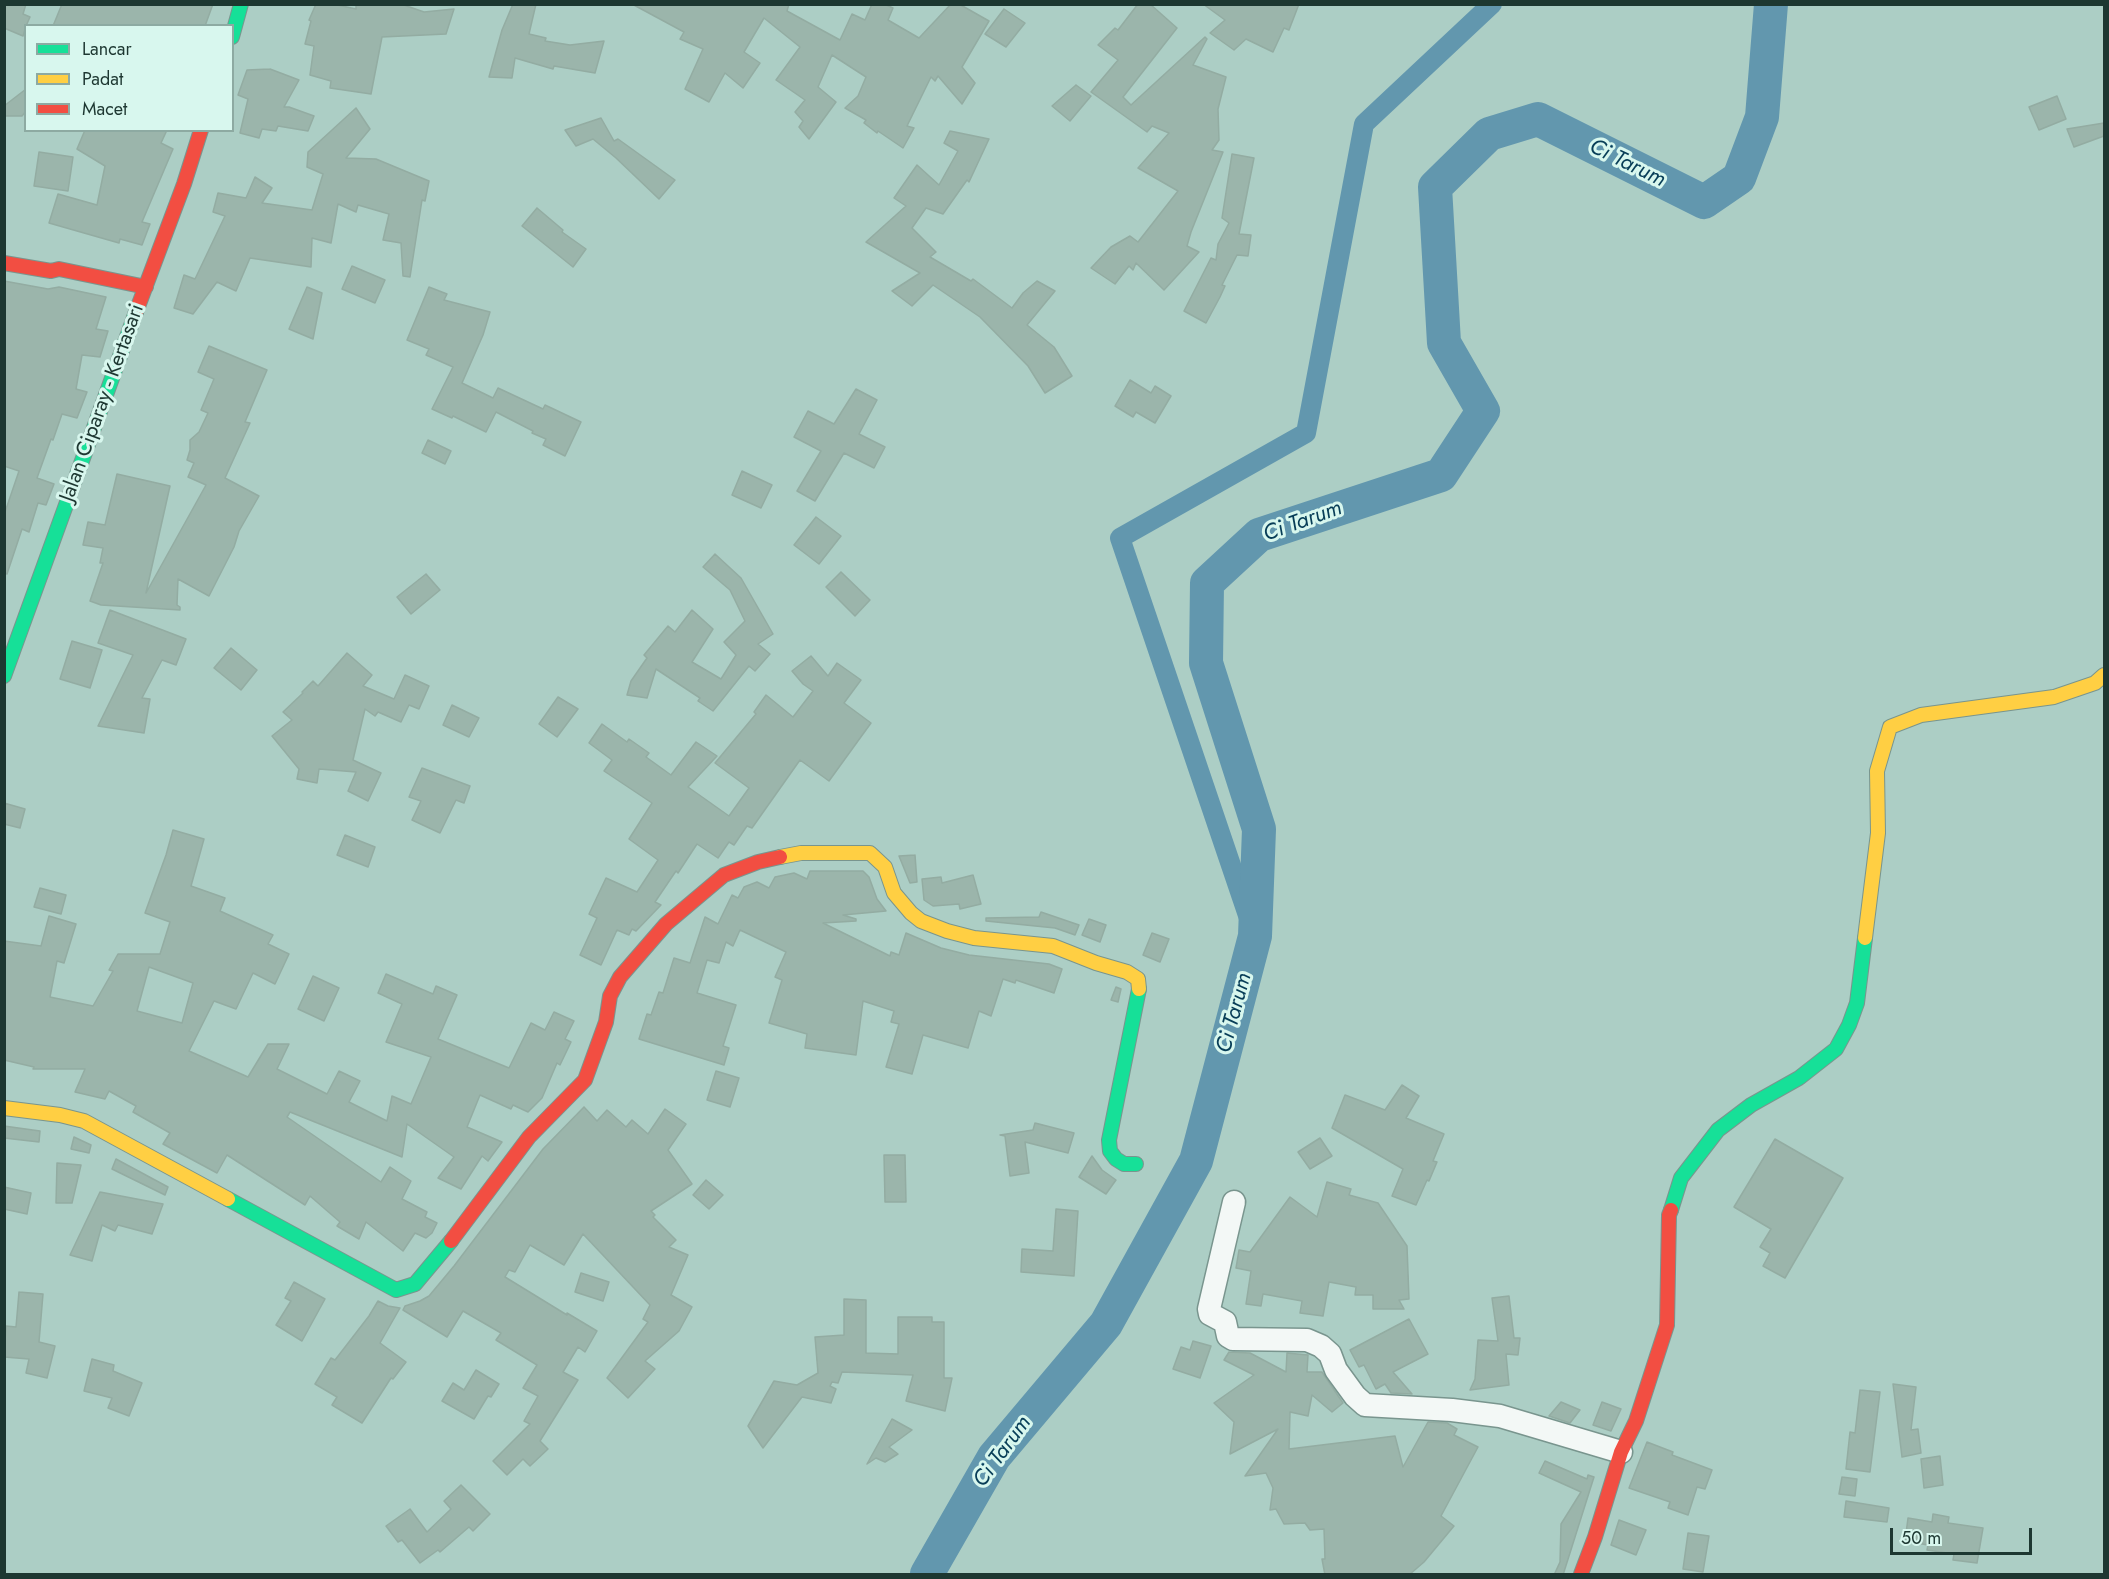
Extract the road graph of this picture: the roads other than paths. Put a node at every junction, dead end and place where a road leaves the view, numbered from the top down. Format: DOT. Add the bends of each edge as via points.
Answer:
graph roads {
  1 [pos="241,4"];
  2 [pos="234,30"];
  3 [pos="200,132"];
  4 [pos="4,263"];
  5 [pos="146,286"];
  6 [pos="2104,675"];
  7 [pos="4,676"];
  8 [pos="4,1108"];
  9 [pos="1136,1164"];
  10 [pos="1234,1202"];
  11 [pos="1621,1452"];
  12 [pos="1581,1575"];
  1 -- 2 [label="street"];
  3 -- 5 [label="street, Jalan Ciparay - Kertasari"];
  4 -- 5 [label="street"];
  5 -- 7 [label="street, Jalan Ciparay - Kertasari"];
  6 -- 11 [label="street" via="2095,683 2054,697 1928,714 1890,727 1877,771 1878,833 1862,974 1849,1025 1836,1048 1799,1078 1751,1105 1718,1130 1681,1178 1669,1215 1666,1325 1636,1421"];
  8 -- 9 [label="street" via="84,1121 396,1290 415,1284 529,1137 585,1080 606,1023 610,996 620,977 666,924 724,875 758,862 801,853 870,853 885,867 894,893 921,921 974,938 1053,946 1127,972 1139,981 1109,1140 1116,1159"];
  10 -- 11 [label="street" via="1209,1308 1210,1314 1225,1322 1233,1339 1307,1340 1321,1346 1365,1405 1500,1416"];
  11 -- 12 [label="street"];
}
